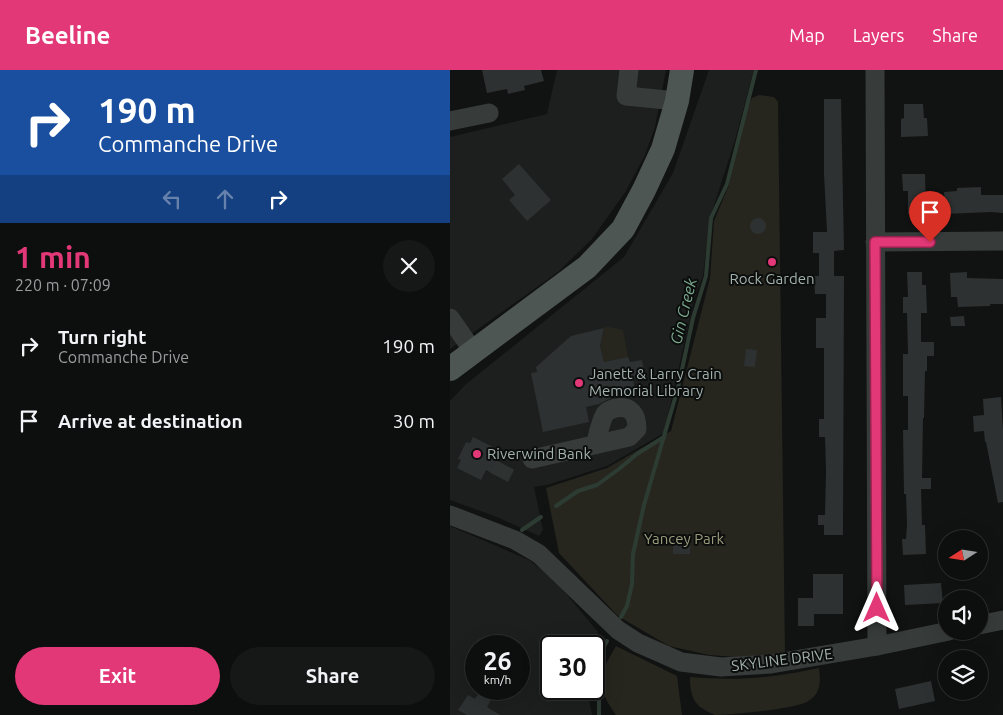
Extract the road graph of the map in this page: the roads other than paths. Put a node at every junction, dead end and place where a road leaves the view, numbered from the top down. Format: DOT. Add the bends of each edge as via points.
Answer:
graph roads {
  1 [pos="629,70"];
  2 [pos="682,70"];
  3 [pos="875,70"];
  4 [pos="676,102"];
  5 [pos="489,113"];
  6 [pos="450,121"];
  7 [pos="1003,241"];
  8 [pos="875,242"];
  9 [pos="450,318"];
  10 [pos="473,351"];
  11 [pos="450,369"];
  12 [pos="595,445"];
  13 [pos="532,459"];
  14 [pos="450,515"];
  15 [pos="1003,620"];
  16 [pos="988,623"];
  17 [pos="938,633"];
  18 [pos="877,646"];
  1 -- 4 [label="street" via="626,96"];
  2 -- 4 [label="main road"];
  3 -- 8 [label="street"];
  4 -- 10 [label="main road" via="663,149 623,229 587,266"];
  5 -- 6 [label="street"];
  7 -- 8 [label="street"];
  8 -- 18 [label="street"];
  9 -- 10 [label="street"];
  10 -- 11 [label="main road"];
  12 -- 13 [label="street"];
  14 -- 18 [label="street, SKYLINE DRIVE" via="515,540 539,554 618,630 638,644 681,662 721,667 771,664"];
  15 -- 16 [label="street"];
  17 -- 18 [label="street, SKYLINE DRIVE"];
}
